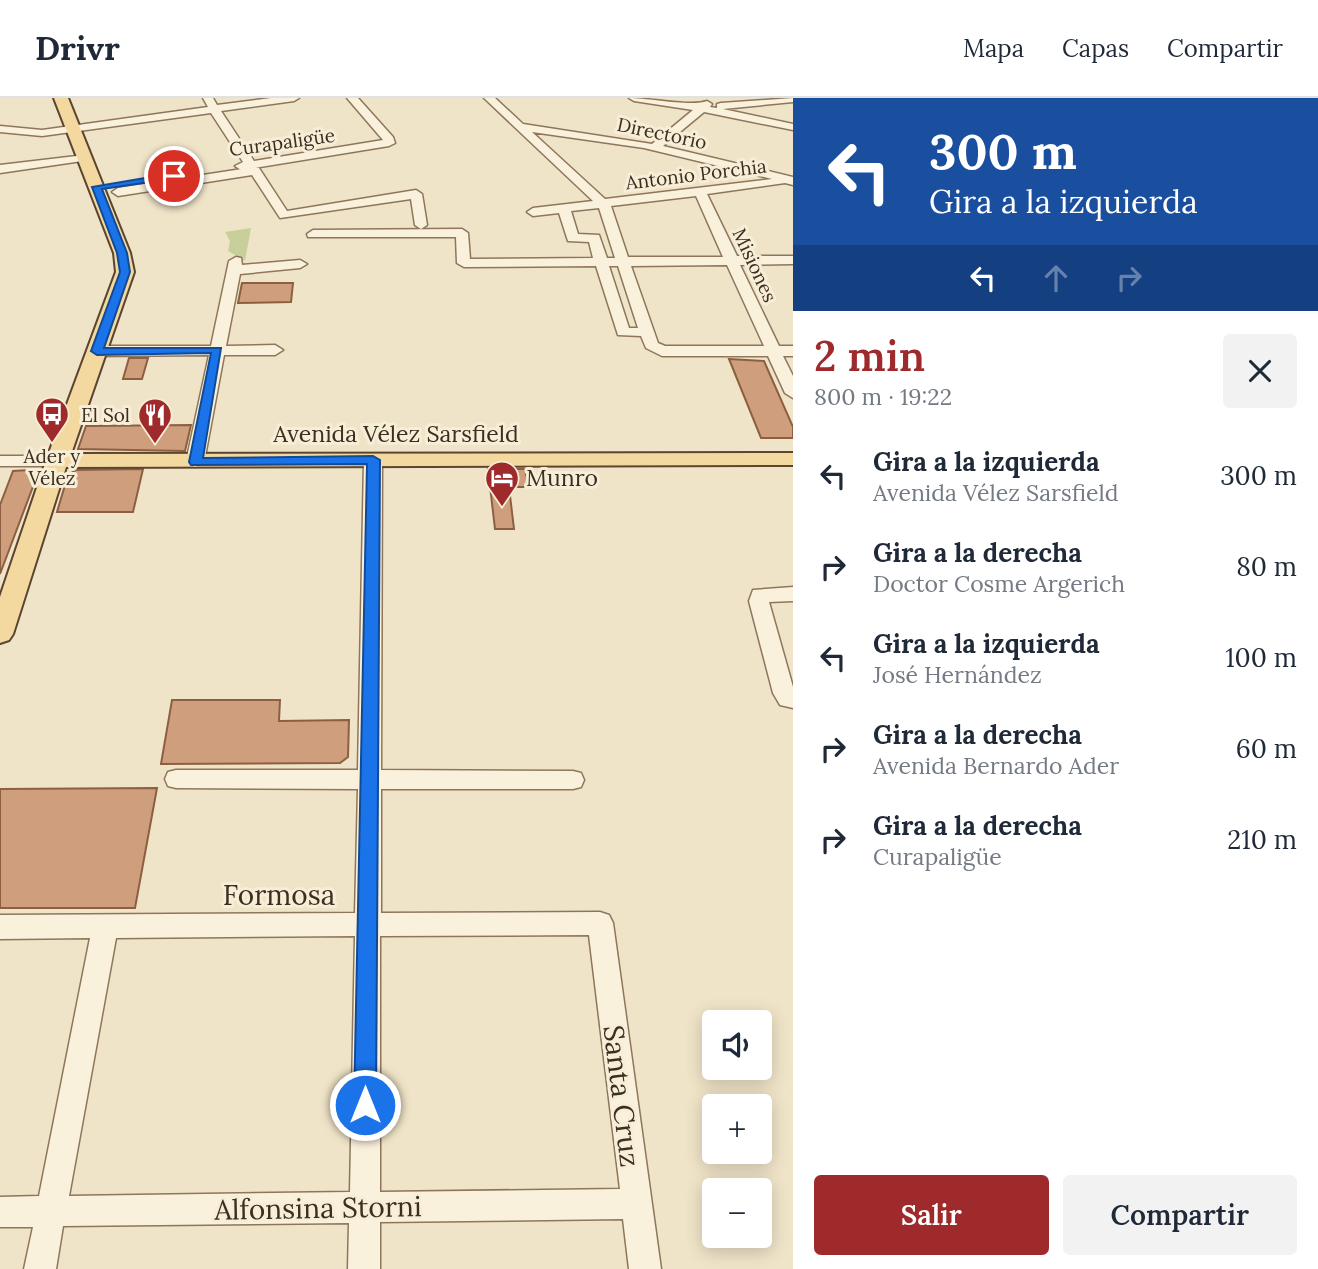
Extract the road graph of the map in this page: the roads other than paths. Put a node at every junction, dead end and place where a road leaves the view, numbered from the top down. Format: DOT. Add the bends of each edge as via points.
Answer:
graph roads {
  1 [pos="61,98"];
  2 [pos="207,98"];
  3 [pos="294,98"];
  4 [pos="352,98"];
  5 [pos="489,98"];
  6 [pos="634,98"];
  7 [pos="714,98"];
  8 [pos="793,99"];
  9 [pos="702,108"];
  10 [pos="214,109"];
  11 [pos="522,127"];
  12 [pos="793,127"];
  13 [pos="0,128"];
  14 [pos="74,129"];
  15 [pos="655,147"];
  16 [pos="85,158"];
  17 [pos="250,164"];
  18 [pos="0,169"];
  19 [pos="793,181"];
  20 [pos="97,187"];
  21 [pos="118,192"];
  22 [pos="700,192"];
  23 [pos="604,205"];
  24 [pos="564,209"];
  25 [pos="533,212"];
  26 [pos="347,219"];
  27 [pos="421,225"];
  28 [pos="313,234"];
  29 [pos="601,260"];
  30 [pos="732,260"];
  31 [pos="793,260"];
  32 [pos="623,261"];
  33 [pos="300,264"];
  34 [pos="646,332"];
  35 [pos="217,350"];
  36 [pos="275,350"];
  37 [pos="97,351"];
  38 [pos="773,351"];
  39 [pos="793,351"];
  40 [pos="793,393"];
  41 [pos="793,459"];
  42 [pos="373,460"];
  43 [pos="0,461"];
  44 [pos="57,461"];
  45 [pos="195,462"];
  46 [pos="793,594"];
  47 [pos="0,634"];
  48 [pos="793,700"];
  49 [pos="176,779"];
  50 [pos="369,779"];
  51 [pos="573,780"];
  52 [pos="600,923"];
  53 [pos="367,926"];
  54 [pos="0,927"];
  55 [pos="105,928"];
  56 [pos="636,1205"];
  57 [pos="364,1208"];
  58 [pos="0,1212"];
  59 [pos="51,1212"];
  60 [pos="40,1269"];
  61 [pos="364,1269"];
  62 [pos="645,1269"];
  1 -- 14 [label="main road"];
  2 -- 10 [label="street"];
  3 -- 10 [label="street"];
  4 -- 17 [label="street, Curapaligüe" via="388,143"];
  5 -- 11 [label="street"];
  6 -- 9 [label="street"];
  7 -- 9 [label="street"];
  8 -- 9 [label="street"];
  9 -- 12 [label="street"];
  9 -- 15 [label="street"];
  10 -- 14 [label="street"];
  10 -- 17 [label="street"];
  11 -- 15 [label="street, Directorio"];
  11 -- 23 [label="street"];
  13 -- 14 [label="street" via="42,133"];
  14 -- 16 [label="main road"];
  15 -- 19 [label="street, Directorio"];
  16 -- 18 [label="street"];
  16 -- 20 [label="main road"];
  17 -- 20 [label="street, Curapaligüe"];
  19 -- 22 [label="street, Antonio Porchia"];
  20 -- 37 [label="main road" via="125,272"];
  21 -- 26 [label="street" via="255,171 284,215"];
  22 -- 23 [label="street, Antonio Porchia"];
  22 -- 30 [label="street, Misiones"];
  23 -- 24 [label="street, Antonio Porchia"];
  23 -- 32 [label="street"];
  24 -- 25 [label="street, Antonio Porchia"];
  24 -- 29 [label="street" via="573,239 594,239"];
  26 -- 27 [label="street" via="416,194"];
  26 -- 28 [label="street"];
  26 -- 29 [label="street" via="462,233 464,263"];
  29 -- 32 [label="street"];
  29 -- 34 [label="street" via="624,332"];
  30 -- 31 [label="street"];
  30 -- 32 [label="street"];
  30 -- 38 [label="street, Misiones"];
  32 -- 34 [label="street"];
  33 -- 35 [label="street" via="235,266"];
  34 -- 38 [label="street" via="650,345 670,351"];
  35 -- 36 [label="street"];
  35 -- 37 [label="street"];
  35 -- 45 [label="street"];
  37 -- 44 [label="main road"];
  38 -- 39 [label="street"];
  38 -- 40 [label="street, Misiones"];
  41 -- 42 [label="main road, Avenida Vélez Sarsfield"];
  42 -- 45 [label="main road, Avenida Vélez Sarsfield"];
  42 -- 50 [label="street"];
  43 -- 44 [label="street, Avenida Vélez Sarsfield"];
  44 -- 45 [label="main road, Avenida Vélez Sarsfield"];
  44 -- 47 [label="main road"];
  46 -- 48 [label="street" via="767,593 760,595 759,601 785,693"];
  49 -- 50 [label="street"];
  50 -- 51 [label="street"];
  50 -- 53 [label="street"];
  52 -- 53 [label="street, Formosa"];
  52 -- 56 [label="street, Santa Cruz"];
  53 -- 55 [label="street, Formosa"];
  53 -- 57 [label="street"];
  54 -- 55 [label="street, Formosa"];
  55 -- 59 [label="street"];
  56 -- 57 [label="street, Alfonsina Storni"];
  56 -- 62 [label="street, Santa Cruz"];
  57 -- 59 [label="street, Alfonsina Storni"];
  57 -- 61 [label="street"];
  58 -- 59 [label="street, Alfonsina Storni"];
  59 -- 60 [label="street"];
}
